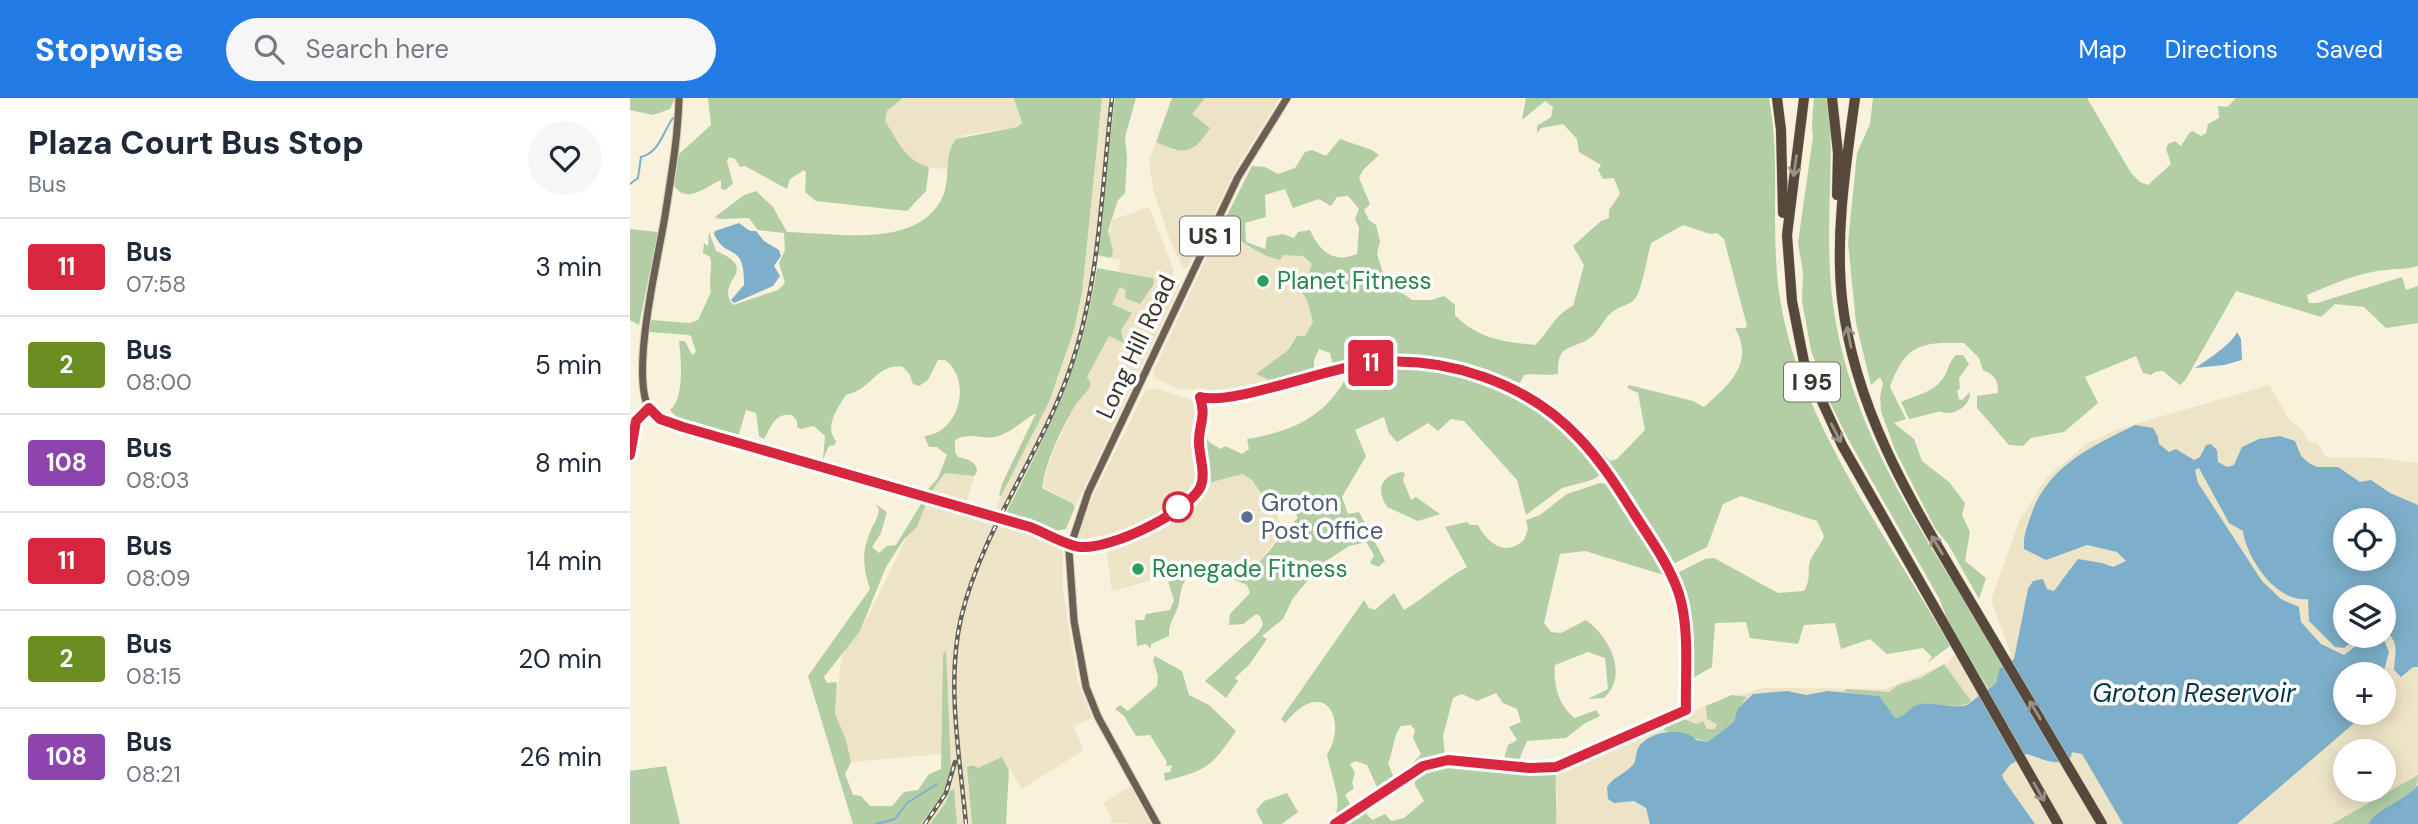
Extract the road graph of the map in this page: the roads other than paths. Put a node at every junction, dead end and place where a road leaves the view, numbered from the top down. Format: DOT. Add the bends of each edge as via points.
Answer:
graph roads {
  1 [pos="679,98"];
  2 [pos="1287,98"];
  3 [pos="1777,98"];
  4 [pos="1804,98"];
  5 [pos="1832,98"];
  6 [pos="1855,98"];
  7 [pos="1840,241"];
  8 [pos="1799,343"];
  9 [pos="630,456"];
  10 [pos="1157,824"];
  11 [pos="2057,824"];
  12 [pos="2102,824"];
  1 -- 9 [label="main road" via="646,315 643,388 649,408 636,421"];
  2 -- 10 [label="main road, Long Hill Road / US 1" via="1238,177 1088,493 1071,544 1069,574 1086,687"];
  3 -- 8 [label="highway" via="1784,258"];
  4 -- 8 [label="highway, I 95, one-way" via="1787,235"];
  5 -- 7 [label="highway"];
  6 -- 7 [label="highway, I 95"];
  12 -- 7 [label="highway, I 95, one-way" via="1893,468 1869,412 1846,324"];
  8 -- 11 [label="highway, I 95, one-way" via="1837,436"];
}
